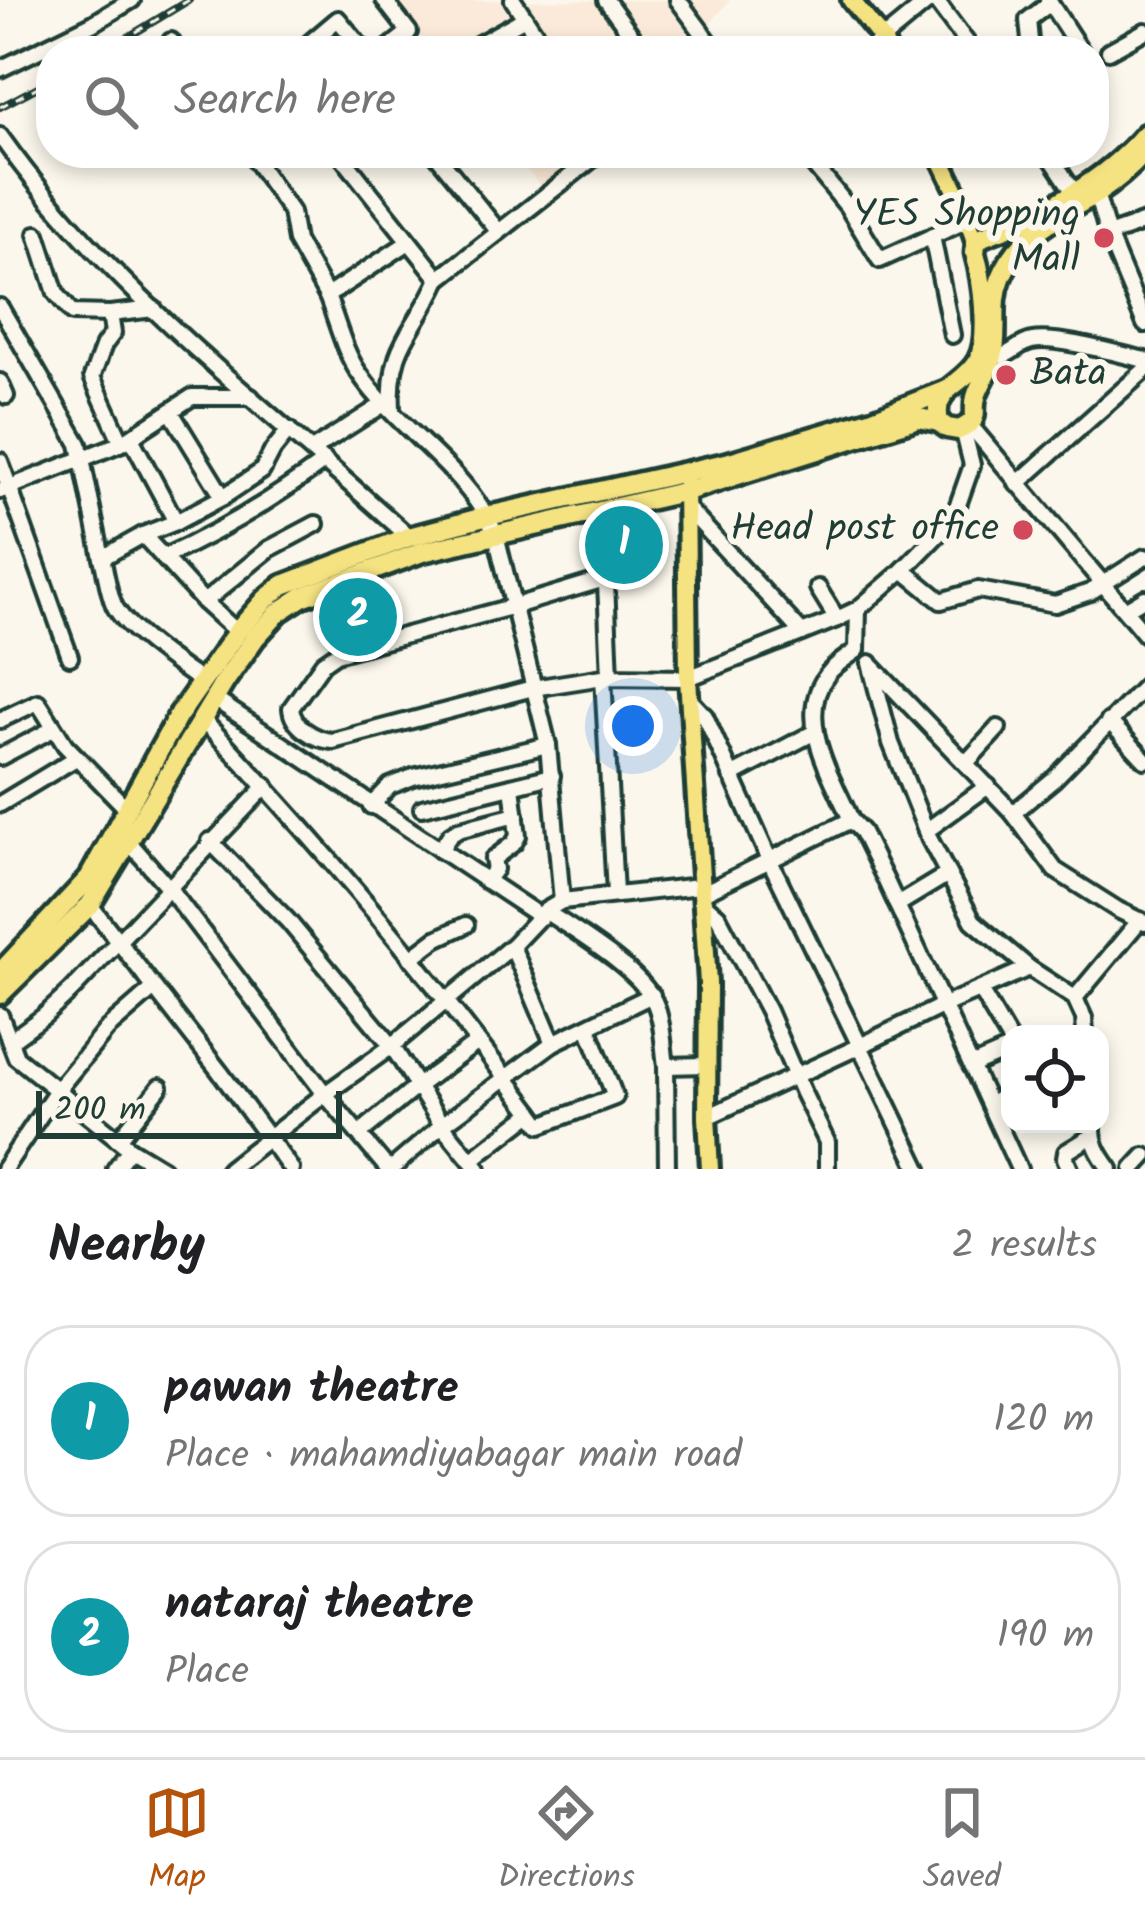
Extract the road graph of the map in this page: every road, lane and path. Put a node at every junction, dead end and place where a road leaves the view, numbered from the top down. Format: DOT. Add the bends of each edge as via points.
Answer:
graph roads {
  1 [pos="132,0"];
  2 [pos="384,0"];
  3 [pos="513,0"];
  4 [pos="606,0"];
  5 [pos="678,0"];
  6 [pos="851,0"];
  7 [pos="932,0"];
  8 [pos="1049,2"];
  9 [pos="525,17"];
  10 [pos="1145,31"];
  11 [pos="67,36"];
  12 [pos="318,36"];
  13 [pos="352,36"];
  14 [pos="404,36"];
  15 [pos="492,36"];
  16 [pos="537,36"];
  17 [pos="632,36"];
  18 [pos="705,36"];
  19 [pos="873,36"];
  20 [pos="892,36"];
  21 [pos="961,36"];
  22 [pos="1030,36"];
  23 [pos="1071,36"];
  24 [pos="36,51"];
  25 [pos="1109,52"];
  26 [pos="0,69"];
  27 [pos="1145,134"];
  28 [pos="0,136"];
  29 [pos="1145,152"];
  30 [pos="261,168"];
  31 [pos="351,168"];
  32 [pos="447,168"];
  33 [pos="581,168"];
  34 [pos="816,168"];
  35 [pos="945,168"];
  36 [pos="1058,168"];
  37 [pos="1074,192"];
  38 [pos="1096,194"];
  39 [pos="968,220"];
  40 [pos="1145,222"];
  41 [pos="499,232"];
  42 [pos="994,233"];
  43 [pos="37,235"];
  44 [pos="1108,235"];
  45 [pos="932,236"];
  46 [pos="409,242"];
  47 [pos="977,253"];
  48 [pos="1008,263"];
  49 [pos="440,279"];
  50 [pos="327,296"];
  51 [pos="0,307"];
  52 [pos="154,309"];
  53 [pos="110,314"];
  54 [pos="1145,324"];
  55 [pos="952,335"];
  56 [pos="987,358"];
  57 [pos="1145,360"];
  58 [pos="1145,370"];
  59 [pos="949,389"];
  60 [pos="250,397"];
  61 [pos="974,400"];
  62 [pos="388,408"];
  63 [pos="171,412"];
  64 [pos="939,422"];
  65 [pos="966,427"];
  66 [pos="289,430"];
  67 [pos="126,441"];
  68 [pos="312,449"];
  69 [pos="84,459"];
  70 [pos="0,461"];
  71 [pos="325,461"];
  72 [pos="1017,484"];
  73 [pos="5,489"];
  74 [pos="687,491"];
  75 [pos="223,497"];
  76 [pos="488,516"];
  77 [pos="176,522"];
  78 [pos="316,524"];
  79 [pos="143,535"];
  80 [pos="496,535"];
  81 [pos="409,538"];
  82 [pos="164,557"];
  83 [pos="1145,557"];
  84 [pos="102,558"];
  85 [pos="903,570"];
  86 [pos="1102,584"];
  87 [pos="818,588"];
  88 [pos="1145,598"];
  89 [pos="204,602"];
  90 [pos="515,606"];
  91 [pos="858,609"];
  92 [pos="1125,610"];
  93 [pos="837,619"];
  94 [pos="237,632"];
  95 [pos="802,633"];
  96 [pos="1145,634"];
  97 [pos="857,650"];
  98 [pos="70,657"];
  99 [pos="870,663"];
  100 [pos="606,677"];
  101 [pos="688,678"];
  102 [pos="202,682"];
  103 [pos="1145,686"];
  104 [pos="533,688"];
  105 [pos="216,700"];
  106 [pos="690,700"];
  107 [pos="0,720"];
  108 [pos="203,720"];
  109 [pos="1108,721"];
  110 [pos="998,728"];
  111 [pos="53,729"];
  112 [pos="815,732"];
  113 [pos="548,745"];
  114 [pos="0,757"];
  115 [pos="76,758"];
  116 [pos="1145,760"];
  117 [pos="966,763"];
  118 [pos="552,776"];
  119 [pos="731,776"];
  120 [pos="266,786"];
  121 [pos="512,786"];
  122 [pos="988,786"];
  123 [pos="0,804"];
  124 [pos="371,806"];
  125 [pos="422,808"];
  126 [pos="128,810"];
  127 [pos="1013,813"];
  128 [pos="516,815"];
  129 [pos="851,820"];
  130 [pos="926,831"];
  131 [pos="210,841"];
  132 [pos="130,842"];
  133 [pos="440,850"];
  134 [pos="770,861"];
  135 [pos="948,874"];
  136 [pos="486,881"];
  137 [pos="168,887"];
  138 [pos="615,893"];
  139 [pos="700,894"];
  140 [pos="562,901"];
  141 [pos="90,905"];
  142 [pos="897,905"];
  143 [pos="543,914"];
  144 [pos="1142,922"];
  145 [pos="466,925"];
  146 [pos="120,941"];
  147 [pos="512,946"];
  148 [pos="411,958"];
  149 [pos="1029,968"];
  150 [pos="0,973"];
  151 [pos="154,988"];
  152 [pos="980,990"];
  153 [pos="0,994"];
  154 [pos="652,995"];
  155 [pos="1075,998"];
  156 [pos="447,1001"];
  157 [pos="942,1006"];
  158 [pos="0,1015"];
  159 [pos="1084,1025"];
  160 [pos="587,1028"];
  161 [pos="1001,1028"];
  162 [pos="10,1041"];
  163 [pos="478,1042"];
  164 [pos="554,1043"];
  165 [pos="392,1046"];
  166 [pos="860,1046"];
  167 [pos="1001,1050"];
  168 [pos="16,1057"];
  169 [pos="706,1065"];
  170 [pos="666,1066"];
  171 [pos="971,1066"];
  172 [pos="0,1069"];
  173 [pos="795,1074"];
  174 [pos="506,1078"];
  175 [pos="160,1087"];
  176 [pos="416,1087"];
  177 [pos="57,1090"];
  178 [pos="325,1094"];
  179 [pos="1001,1098"];
  180 [pos="991,1105"];
  181 [pos="532,1113"];
  182 [pos="706,1117"];
  183 [pos="442,1125"];
  184 [pos="360,1133"];
  185 [pos="1089,1133"];
  186 [pos="1094,1133"];
  187 [pos="268,1138"];
  188 [pos="125,1144"];
  189 [pos="1145,1156"];
  190 [pos="475,1164"];
  191 [pos="4,1169"];
  192 [pos="115,1169"];
  193 [pos="163,1169"];
  194 [pos="229,1169"];
  195 [pos="291,1169"];
  196 [pos="389,1169"];
  197 [pos="667,1169"];
  198 [pos="710,1169"];
  199 [pos="827,1169"];
  200 [pos="920,1169"];
  201 [pos="1019,1169"];
  202 [pos="1070,1169"];
  203 [pos="1110,1169"];
  204 [pos="1133,1169"];
  1 -- 11 [label="street"];
  2 -- 14 [label="street" via="409,32"];
  3 -- 9 [label="street"];
  4 -- 17 [label="street"];
  5 -- 18 [label="street"];
  6 -- 19 [label="main road"];
  7 -- 20 [label="street"];
  7 -- 21 [label="street"];
  8 -- 22 [label="street" via="1028,20"];
  8 -- 23 [label="street"];
  9 -- 15 [label="street"];
  9 -- 16 [label="street"];
  10 -- 25 [label="street"];
  12 -- 13 [label="street" via="338,19"];
  24 -- 26 [label="street"];
  27 -- 37 [label="highway"];
  28 -- 52 [label="street"];
  29 -- 38 [label="highway"];
  30 -- 50 [label="street" via="292,212 296,241"];
  31 -- 46 [label="street"];
  32 -- 41 [label="street"];
  33 -- 41 [label="street"];
  34 -- 45 [label="street" via="880,260"];
  35 -- 39 [label="main road"];
  36 -- 37 [label="street"];
  37 -- 42 [label="highway"];
  38 -- 44 [label="street"];
  38 -- 48 [label="highway" via="1040,227"];
  39 -- 45 [label="street"];
  39 -- 47 [label="main road"];
  40 -- 44 [label="street"];
  41 -- 49 [label="street"];
  42 -- 47 [label="highway" via="982,237"];
  42 -- 48 [label="highway" via="1011,246"];
  43 -- 53 [label="street" via="66,308"];
  44 -- 54 [label="street"];
  45 -- 55 [label="street"];
  46 -- 49 [label="street"];
  46 -- 50 [label="street"];
  47 -- 48 [label="highway" via="984,268"];
  47 -- 56 [label="highway"];
  48 -- 56 [label="highway"];
  49 -- 62 [label="street" via="399,347"];
  50 -- 62 [label="street" via="357,371"];
  51 -- 69 [label="street"];
  52 -- 53 [label="street"];
  52 -- 60 [label="street"];
  53 -- 67 [label="street" via="113,333 92,377"];
  56 -- 57 [label="street" via="1040,341"];
  56 -- 59 [label="highway"];
  56 -- 61 [label="highway"];
  58 -- 72 [label="street"];
  59 -- 61 [label="highway"];
  59 -- 64 [label="highway" via="939,397"];
  59 -- 74 [label="highway"];
  60 -- 63 [label="street" via="192,397"];
  60 -- 66 [label="street"];
  61 -- 65 [label="highway" via="977,411"];
  62 -- 68 [label="street"];
  62 -- 76 [label="street"];
  63 -- 67 [label="street"];
  63 -- 75 [label="street"];
  64 -- 65 [label="highway"];
  64 -- 74 [label="highway" via="919,418"];
  65 -- 72 [label="street"];
  65 -- 85 [label="street" via="972,465 953,519"];
  66 -- 68 [label="street"];
  66 -- 75 [label="street" via="262,471"];
  67 -- 69 [label="street"];
  67 -- 77 [label="street"];
  68 -- 71 [label="street"];
  69 -- 73 [label="street"];
  69 -- 84 [label="street"];
  70 -- 73 [label="street"];
  71 -- 81 [label="street"];
  71 -- 82 [label="street" via="216,534"];
  72 -- 86 [label="street"];
  73 -- 98 [label="street"];
  74 -- 76 [label="highway"];
  74 -- 80 [label="highway"];
  74 -- 95 [label="street"];
  74 -- 101 [label="main road"];
  75 -- 77 [label="street"];
  76 -- 80 [label="street"];
  76 -- 81 [label="highway"];
  77 -- 79 [label="street"];
  78 -- 89 [label="street" via="269,549"];
  79 -- 82 [label="street"];
  79 -- 84 [label="street"];
  80 -- 90 [label="street"];
  80 -- 105 [label="highway" via="422,552 288,605 255,638"];
  81 -- 94 [label="highway" via="283,586"];
  82 -- 89 [label="street"];
  83 -- 86 [label="street"];
  84 -- 102 [label="street" via="122,616"];
  85 -- 86 [label="street" via="941,601 978,590 1055,604"];
  85 -- 91 [label="street"];
  86 -- 92 [label="street"];
  87 -- 93 [label="street"];
  88 -- 92 [label="street"];
  89 -- 94 [label="street"];
  90 -- 100 [label="street" via="604,580"];
  90 -- 104 [label="street"];
  90 -- 104 [label="street" via="329,657 290,713 298,726 332,741"];
  91 -- 93 [label="street"];
  91 -- 97 [label="street"];
  92 -- 96 [label="street"];
  93 -- 95 [label="street"];
  94 -- 102 [label="highway"];
  95 -- 101 [label="street"];
  97 -- 99 [label="street"];
  97 -- 112 [label="street" via="820,687"];
  99 -- 117 [label="street"];
  99 -- 130 [label="street"];
  100 -- 101 [label="street"];
  100 -- 104 [label="street"];
  100 -- 138 [label="street"];
  101 -- 106 [label="main road"];
  102 -- 126 [label="highway"];
  103 -- 109 [label="street"];
  104 -- 113 [label="street"];
  105 -- 108 [label="highway"];
  105 -- 124 [label="street"];
  106 -- 119 [label="street"];
  106 -- 139 [label="main road"];
  107 -- 111 [label="street" via="38,702"];
  108 -- 120 [label="street"];
  108 -- 132 [label="highway"];
  109 -- 116 [label="street"];
  109 -- 127 [label="street"];
  110 -- 117 [label="street"];
  111 -- 114 [label="street"];
  111 -- 115 [label="street"];
  112 -- 119 [label="street"];
  112 -- 129 [label="street"];
  113 -- 118 [label="street"];
  113 -- 124 [label="street" via="413,777"];
  115 -- 123 [label="street"];
  115 -- 126 [label="street"];
  117 -- 122 [label="street"];
  118 -- 121 [label="street"];
  118 -- 140 [label="street"];
  119 -- 134 [label="street"];
  120 -- 131 [label="street"];
  120 -- 148 [label="street"];
  121 -- 125 [label="street"];
  121 -- 128 [label="street"];
  122 -- 127 [label="street"];
  122 -- 130 [label="street"];
  124 -- 133 [label="street"];
  126 -- 150 [label="highway" via="89,878"];
  127 -- 144 [label="street" via="1055,870"];
  128 -- 133 [label="street" via="458,830"];
  128 -- 136 [label="street" via="517,840 491,862"];
  129 -- 134 [label="street"];
  129 -- 142 [label="street"];
  130 -- 135 [label="street"];
  131 -- 137 [label="street"];
  131 -- 165 [label="street"];
  132 -- 137 [label="street"];
  132 -- 141 [label="highway"];
  133 -- 136 [label="street"];
  134 -- 139 [label="street"];
  134 -- 166 [label="street"];
  135 -- 142 [label="street"];
  135 -- 149 [label="street" via="974,921"];
  136 -- 143 [label="street"];
  137 -- 146 [label="street"];
  137 -- 178 [label="street"];
  138 -- 139 [label="street"];
  138 -- 140 [label="street"];
  139 -- 169 [label="main road"];
  139 -- 173 [label="street"];
  140 -- 143 [label="street"];
  141 -- 146 [label="street"];
  141 -- 153 [label="highway"];
  142 -- 157 [label="street"];
  143 -- 147 [label="street"];
  143 -- 154 [label="street" via="602,949"];
  144 -- 155 [label="street"];
  145 -- 148 [label="street"];
  146 -- 151 [label="street"];
  146 -- 162 [label="street"];
  147 -- 156 [label="street"];
  147 -- 164 [label="street"];
  148 -- 156 [label="street"];
  149 -- 152 [label="street"];
  149 -- 155 [label="street"];
  151 -- 177 [label="street"];
  151 -- 187 [label="street"];
  152 -- 157 [label="street"];
  152 -- 161 [label="street"];
  154 -- 160 [label="street"];
  154 -- 170 [label="street"];
  155 -- 159 [label="street"];
  156 -- 163 [label="street"];
  156 -- 165 [label="street"];
  157 -- 166 [label="street"];
  157 -- 171 [label="street"];
  158 -- 162 [label="street"];
  160 -- 164 [label="street"];
  160 -- 181 [label="street" via="614,1098 541,1125"];
  162 -- 168 [label="street"];
  163 -- 174 [label="street"];
  163 -- 176 [label="street"];
  164 -- 174 [label="street"];
  165 -- 176 [label="street"];
  165 -- 178 [label="street"];
  166 -- 173 [label="street"];
  166 -- 200 [label="street"];
  167 -- 171 [label="street"];
  168 -- 172 [label="street"];
  168 -- 177 [label="street"];
  169 -- 170 [label="street"];
  169 -- 182 [label="main road"];
  170 -- 197 [label="street"];
  171 -- 180 [label="street"];
  173 -- 182 [label="street"];
  173 -- 199 [label="street" via="827,1142"];
  174 -- 181 [label="street"];
  174 -- 183 [label="street"];
  175 -- 188 [label="street"];
  176 -- 183 [label="street"];
  176 -- 184 [label="street"];
  177 -- 188 [label="street"];
  177 -- 191 [label="street"];
  178 -- 184 [label="street"];
  178 -- 187 [label="street"];
  179 -- 180 [label="street"];
  180 -- 201 [label="street"];
  181 -- 190 [label="street"];
  182 -- 198 [label="main road"];
  183 -- 190 [label="street"];
  183 -- 196 [label="street"];
  184 -- 196 [label="street"];
  185 -- 202 [label="street" via="1066,1152"];
  186 -- 203 [label="street"];
  187 -- 194 [label="street"];
  187 -- 195 [label="street"];
  188 -- 192 [label="street"];
  188 -- 193 [label="street"];
  189 -- 204 [label="street"];
}
